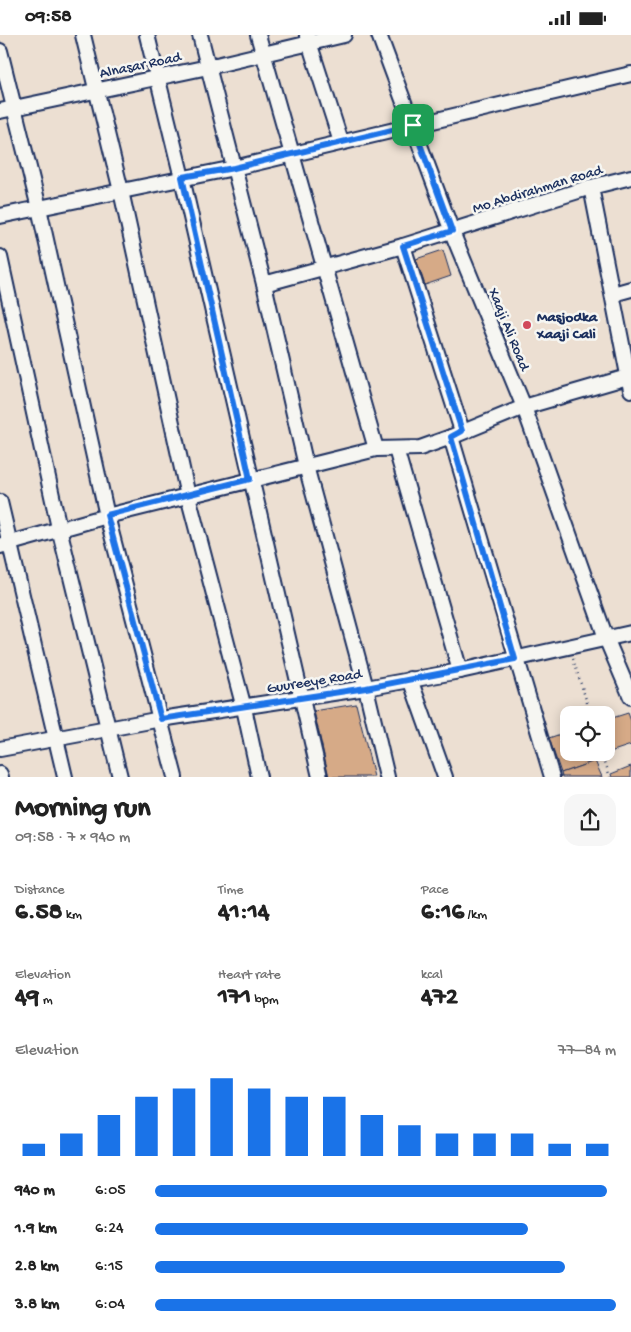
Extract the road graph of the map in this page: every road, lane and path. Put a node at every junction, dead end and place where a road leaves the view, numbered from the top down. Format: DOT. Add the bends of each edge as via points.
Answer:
graph roads {
  1 [pos="83,35"];
  2 [pos="147,35"];
  3 [pos="200,35"];
  4 [pos="258,35"];
  5 [pos="344,35"];
  6 [pos="379,35"];
  7 [pos="308,39"];
  8 [pos="0,51"];
  9 [pos="263,53"];
  10 [pos="208,67"];
  11 [pos="631,74"];
  12 [pos="158,77"];
  13 [pos="96,90"];
  14 [pos="14,109"];
  15 [pos="0,111"];
  16 [pos="413,125"];
  17 [pos="341,142"];
  18 [pos="292,153"];
  19 [pos="234,168"];
  20 [pos="182,177"];
  21 [pos="631,177"];
  22 [pos="591,187"];
  23 [pos="121,191"];
  24 [pos="39,208"];
  25 [pos="0,216"];
  26 [pos="452,231"];
  27 [pos="403,246"];
  28 [pos="0,257"];
  29 [pos="325,267"];
  30 [pos="2,279"];
  31 [pos="264,284"];
  32 [pos="631,289"];
  33 [pos="613,295"];
  34 [pos="630,381"];
  35 [pos="524,407"];
  36 [pos="457,434"];
  37 [pos="376,449"];
  38 [pos="396,449"];
  39 [pos="306,466"];
  40 [pos="250,479"];
  41 [pos="188,496"];
  42 [pos="0,502"];
  43 [pos="107,515"];
  44 [pos="59,528"];
  45 [pos="5,545"];
  46 [pos="631,633"];
  47 [pos="606,638"];
  48 [pos="569,646"];
  49 [pos="515,659"];
  50 [pos="460,671"];
  51 [pos="410,679"];
  52 [pos="366,688"];
  53 [pos="302,697"];
  54 [pos="631,697"];
  55 [pos="587,706"];
  56 [pos="244,707"];
  57 [pos="161,719"];
  58 [pos="110,729"];
  59 [pos="56,739"];
  60 [pos="0,749"];
  61 [pos="605,761"];
  62 [pos="65,777"];
  63 [pos="120,777"];
  64 [pos="175,777"];
  65 [pos="259,777"];
  66 [pos="320,777"];
  67 [pos="387,777"];
  68 [pos="445,777"];
  69 [pos="552,777"];
  70 [pos="610,777"];
  1 -- 13 [label="street"];
  2 -- 12 [label="street"];
  3 -- 10 [label="street"];
  4 -- 9 [label="street"];
  5 -- 7 [label="street, Alnasar Road"];
  6 -- 16 [label="street, Xaaji Ali Road"];
  7 -- 9 [label="street, Alnasar Road"];
  7 -- 17 [label="street"];
  8 -- 14 [label="street"];
  9 -- 10 [label="street, Alnasar Road"];
  9 -- 18 [label="street"];
  10 -- 12 [label="street, Alnasar Road"];
  10 -- 19 [label="street"];
  11 -- 16 [label="street"];
  12 -- 13 [label="street, Alnasar Road"];
  12 -- 20 [label="street"];
  13 -- 14 [label="street, Alnasar Road"];
  13 -- 23 [label="street"];
  14 -- 15 [label="street, Alnasar Road"];
  14 -- 24 [label="street"];
  16 -- 17 [label="street"];
  16 -- 26 [label="street, Xaaji Ali Road"];
  17 -- 18 [label="street"];
  18 -- 19 [label="street"];
  18 -- 29 [label="street"];
  19 -- 20 [label="street"];
  19 -- 31 [label="street"];
  20 -- 23 [label="street"];
  20 -- 40 [label="street"];
  21 -- 22 [label="street, Mo Abdirahman Road"];
  22 -- 26 [label="street, Mo Abdirahman Road"];
  22 -- 33 [label="street"];
  23 -- 24 [label="street"];
  23 -- 41 [label="street"];
  24 -- 25 [label="street"];
  24 -- 43 [label="street"];
  26 -- 27 [label="street, Mo Abdirahman Road"];
  26 -- 35 [label="street, Xaaji Ali Road"];
  27 -- 29 [label="street, Mo Abdirahman Road"];
  27 -- 36 [label="street"];
  28 -- 30 [label="street"];
  29 -- 31 [label="street, Mo Abdirahman Road"];
  29 -- 37 [label="street"];
  30 -- 44 [label="street"];
  31 -- 39 [label="street"];
  32 -- 33 [label="street"];
  33 -- 34 [label="street"];
  34 -- 35 [label="street"];
  35 -- 36 [label="street"];
  35 -- 47 [label="street, Xaaji Ali Road"];
  36 -- 38 [label="street" via="420,448"];
  36 -- 49 [label="street"];
  37 -- 38 [label="street"];
  37 -- 39 [label="street"];
  38 -- 50 [label="street"];
  39 -- 40 [label="street"];
  39 -- 52 [label="street"];
  40 -- 41 [label="street"];
  40 -- 53 [label="street"];
  41 -- 43 [label="street"];
  41 -- 56 [label="street"];
  42 -- 45 [label="street"];
  43 -- 44 [label="street"];
  43 -- 57 [label="street"];
  44 -- 45 [label="street"];
  44 -- 58 [label="street"];
  45 -- 59 [label="street"];
  46 -- 47 [label="street, Guureeye Road"];
  47 -- 48 [label="street, Guureeye Road"];
  47 -- 54 [label="street, Xaaji Ali Road"];
  48 -- 49 [label="street, Guureeye Road"];
  48 -- 55 [label="path"];
  49 -- 50 [label="street, Guureeye Road"];
  49 -- 69 [label="street"];
  50 -- 51 [label="street, Guureeye Road"];
  51 -- 52 [label="street, Guureeye Road"];
  51 -- 68 [label="street"];
  52 -- 53 [label="street, Guureeye Road"];
  52 -- 67 [label="street"];
  53 -- 56 [label="street, Guureeye Road"];
  53 -- 66 [label="street"];
  56 -- 57 [label="street, Guureeye Road"];
  56 -- 65 [label="street"];
  57 -- 58 [label="street, Guureeye Road"];
  57 -- 64 [label="street"];
  58 -- 59 [label="street, Guureeye Road"];
  58 -- 63 [label="street"];
  59 -- 60 [label="street, Guureeye Road"];
  59 -- 62 [label="street"];
  61 -- 70 [label="path"];
}
